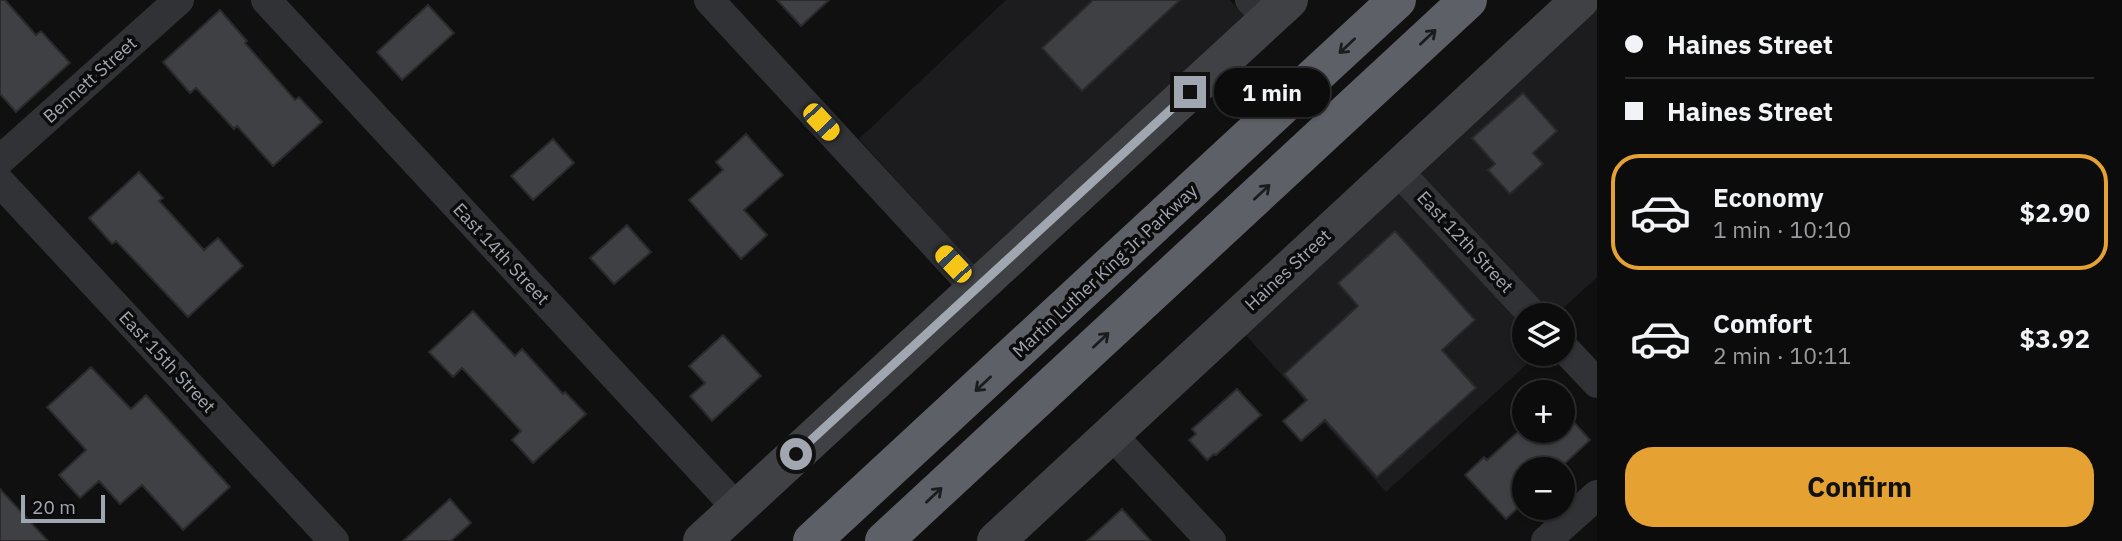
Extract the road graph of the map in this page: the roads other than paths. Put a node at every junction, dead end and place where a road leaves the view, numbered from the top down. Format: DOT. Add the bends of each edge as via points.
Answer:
graph roads {
  1 [pos="179,0"];
  2 [pos="266,0"];
  3 [pos="709,0"];
  4 [pos="1397,0"];
  5 [pos="1468,0"];
  6 [pos="1580,0"];
  7 [pos="1269,7"];
  8 [pos="0,160"];
  9 [pos="1397,170"];
  10 [pos="0,183"];
  11 [pos="976,289"];
  12 [pos="1522,303"];
  13 [pos="1575,359"];
  14 [pos="1597,383"];
  15 [pos="1111,434"];
  16 [pos="1597,495"];
  17 [pos="737,508"];
  18 [pos="334,541"];
  19 [pos="702,541"];
  20 [pos="812,541"];
  21 [pos="884,541"];
  22 [pos="996,541"];
  23 [pos="1211,541"];
  24 [pos="1546,541"];
  1 -- 8 [label="street, Bennett Street"];
  2 -- 17 [label="street, East 14th Street"];
  3 -- 11 [label="street"];
  4 -- 20 [label="highway, Martin Luther King Jr. Parkway, one-way"];
  21 -- 5 [label="highway, one-way"];
  6 -- 9 [label="street, Haines Street"];
  7 -- 11 [label="street"];
  9 -- 12 [label="street, East 12th Street"];
  9 -- 15 [label="street, Haines Street"];
  10 -- 18 [label="street, East 15th Street"];
  11 -- 17 [label="street"];
  13 -- 14 [label="street"];
  15 -- 22 [label="street, Haines Street"];
  15 -- 23 [label="street"];
  16 -- 24 [label="street"];
  17 -- 19 [label="street"];
}
